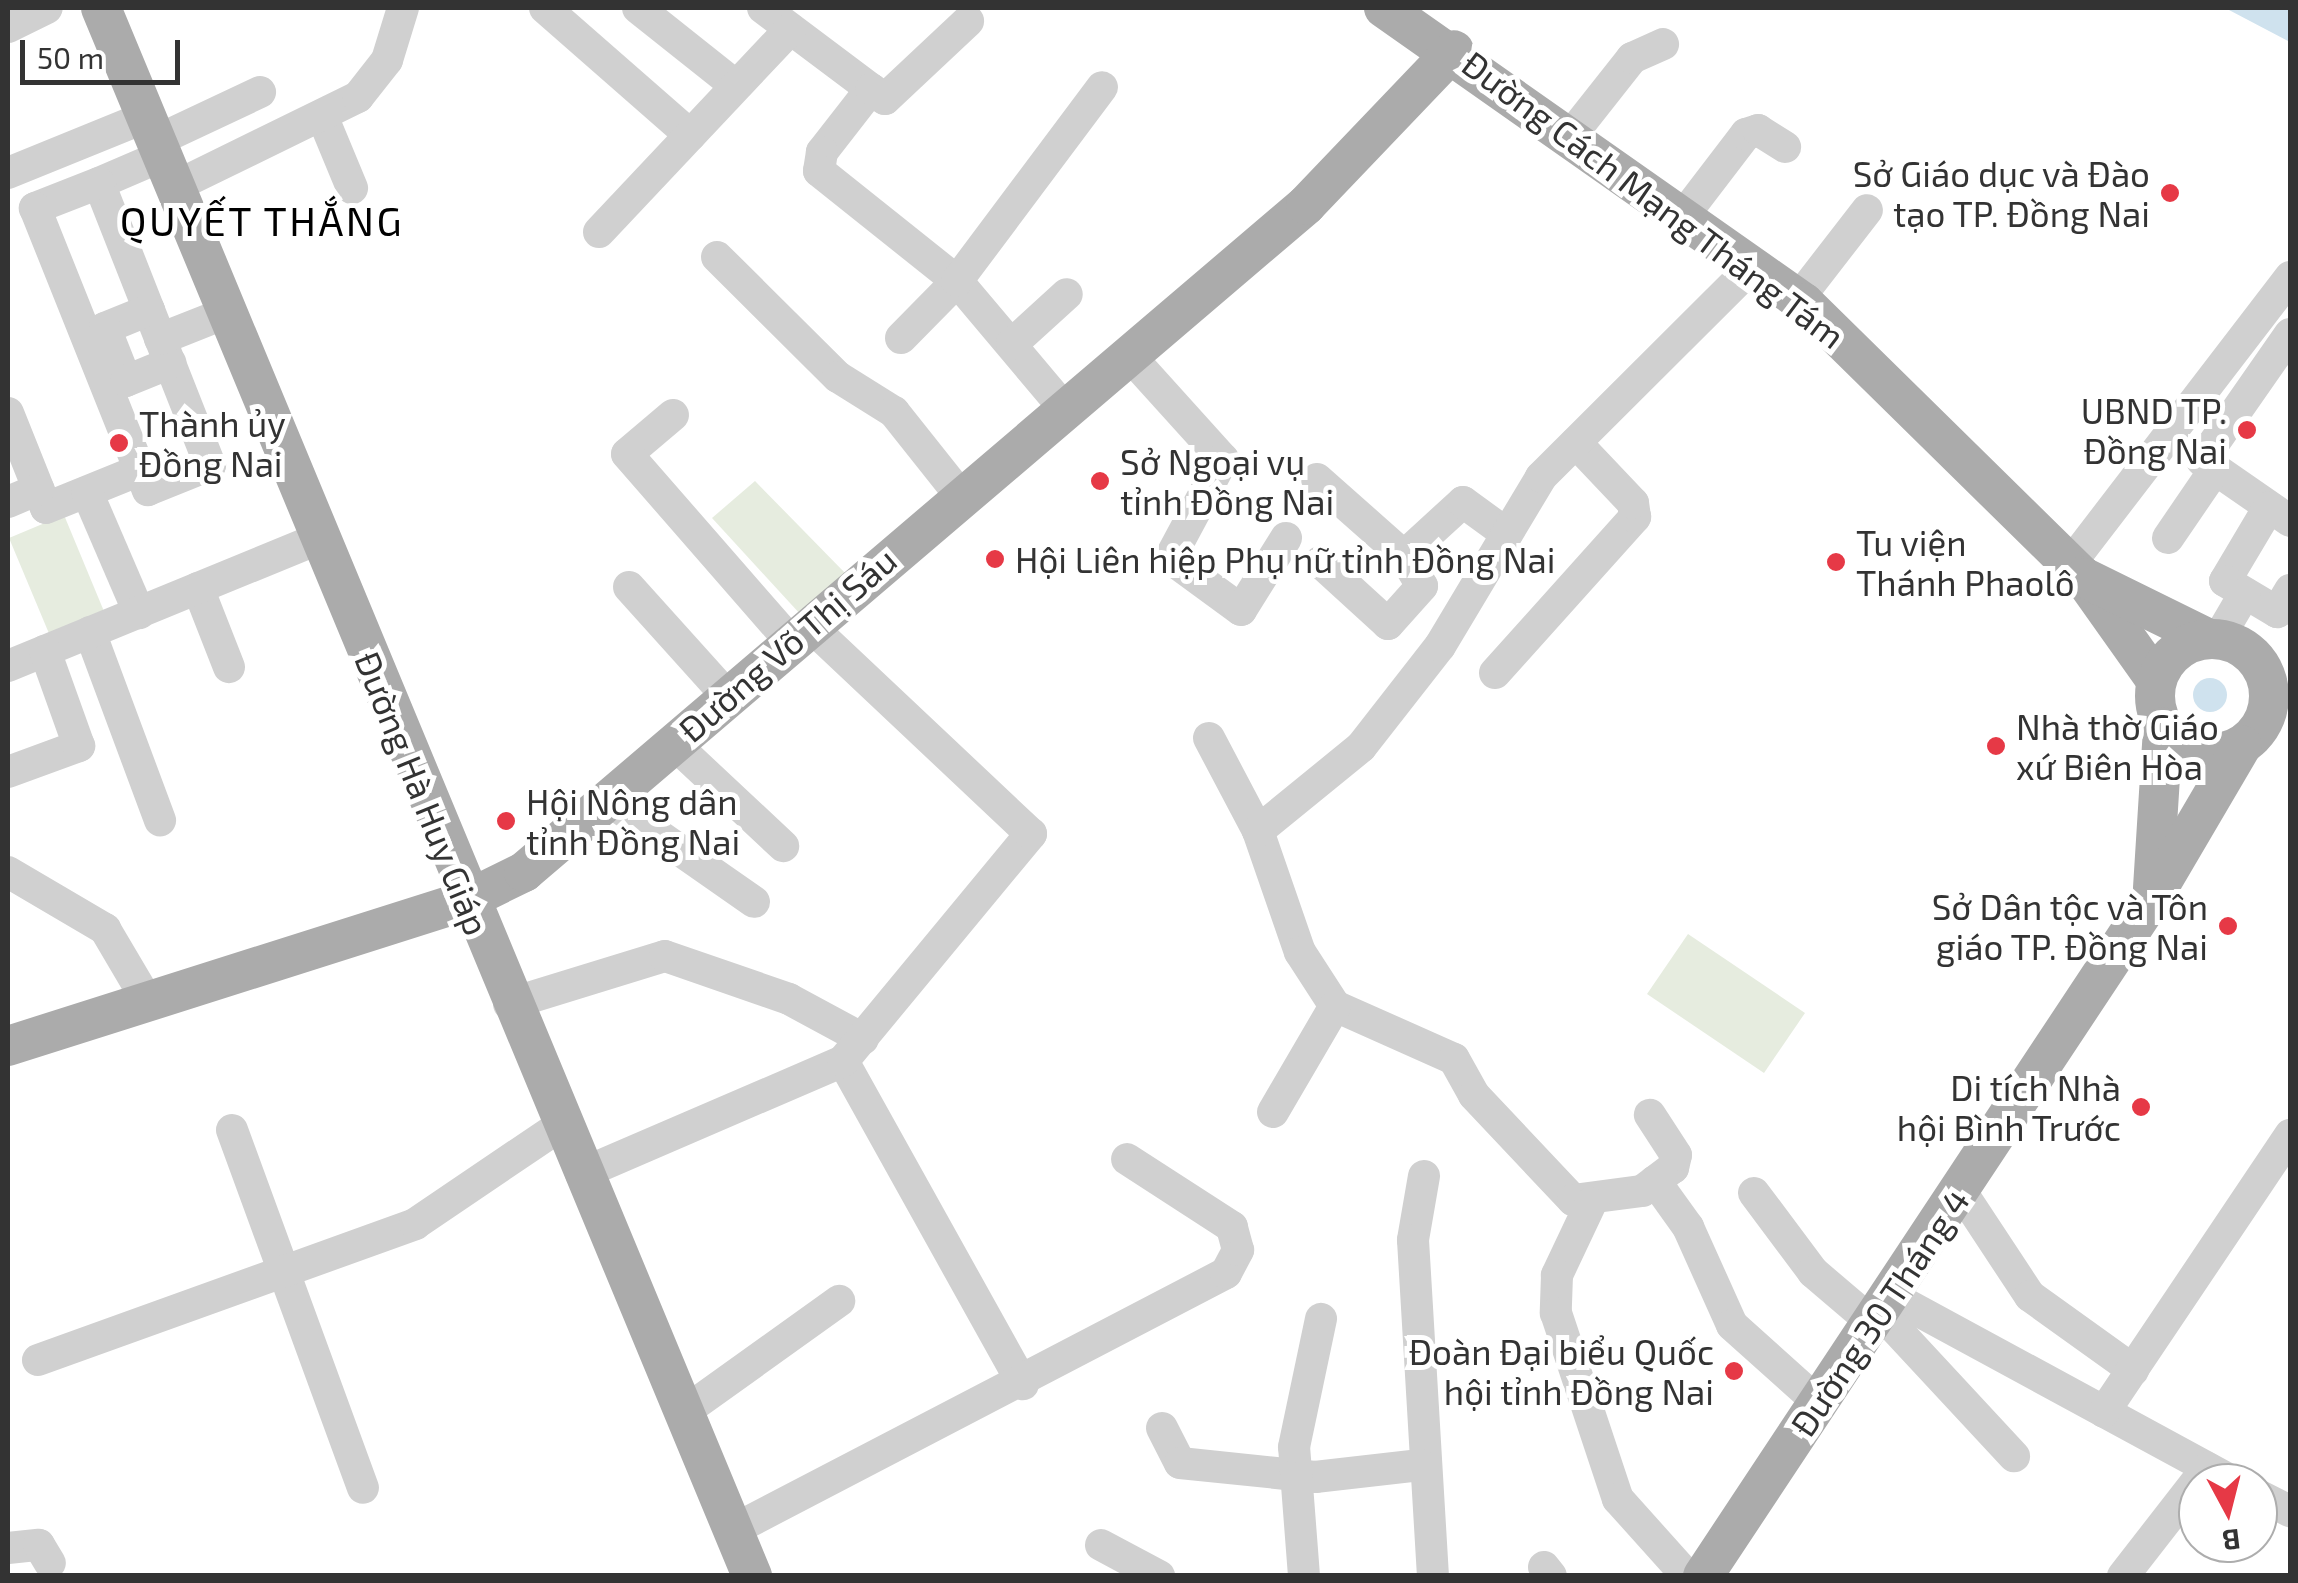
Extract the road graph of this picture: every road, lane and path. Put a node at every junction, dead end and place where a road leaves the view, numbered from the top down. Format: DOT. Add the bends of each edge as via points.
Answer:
graph roads {
  1 [pos="47,8"];
  2 [pos="101,8"];
  3 [pos="403,8"];
  4 [pos="545,8"];
  5 [pos="638,8"];
  6 [pos="764,8"];
  7 [pos="1384,8"];
  8 [pos="969,12"];
  9 [pos="8,27"];
  10 [pos="790,30"];
  11 [pos="1663,44"];
  12 [pos="1454,50"];
  13 [pos="736,86"];
  14 [pos="1102,87"];
  15 [pos="870,89"];
  16 [pos="260,92"];
  17 [pos="322,118"];
  18 [pos="1572,134"];
  19 [pos="690,135"];
  20 [pos="1784,148"];
  21 [pos="159,150"];
  22 [pos="8,174"];
  23 [pos="99,182"];
  24 [pos="352,188"];
  25 [pos="1867,210"];
  26 [pos="21,213"];
  27 [pos="1684,215"];
  28 [pos="599,232"];
  29 [pos="717,257"];
  30 [pos="1754,265"];
  31 [pos="2290,277"];
  32 [pos="957,281"];
  33 [pos="1067,294"];
  34 [pos="1798,298"];
  35 [pos="226,314"];
  36 [pos="2290,334"];
  37 [pos="160,338"];
  38 [pos="901,338"];
  39 [pos="1012,344"];
  40 [pos="1128,354"];
  41 [pos="106,359"];
  42 [pos="1064,408"];
  43 [pos="672,415"];
  44 [pos="9,422"];
  45 [pos="1576,443"];
  46 [pos="140,470"];
  47 [pos="2215,470"];
  48 [pos="1316,479"];
  49 [pos="38,489"];
  50 [pos="87,492"];
  51 [pos="960,495"];
  52 [pos="8,502"];
  53 [pos="2280,514"];
  54 [pos="1507,534"];
  55 [pos="1286,538"];
  56 [pos="2168,538"];
  57 [pos="318,539"];
  58 [pos="1404,556"];
  59 [pos="1320,562"];
  60 [pos="2076,570"];
  61 [pos="629,587"];
  62 [pos="198,588"];
  63 [pos="2290,590"];
  64 [pos="2245,593"];
  65 [pos="138,612"];
  66 [pos="90,632"];
  67 [pos="799,633"];
  68 [pos="2213,639"];
  69 [pos="45,651"];
  70 [pos="8,666"];
  71 [pos="229,667"];
  72 [pos="2275,672"];
  73 [pos="1495,673"];
  74 [pos="2156,680"];
  75 [pos="727,696"];
  76 [pos="2162,727"];
  77 [pos="2262,735"];
  78 [pos="1209,738"];
  79 [pos="673,743"];
  80 [pos="8,772"];
  81 [pos="608,800"];
  82 [pos="160,820"];
  83 [pos="1258,831"];
  84 [pos="783,846"];
  85 [pos="8,872"];
  86 [pos="2153,897"];
  87 [pos="467,900"];
  88 [pos="754,902"];
  89 [pos="148,1002"];
  90 [pos="510,1004"];
  91 [pos="1335,1006"];
  92 [pos="8,1046"];
  93 [pos="853,1050"];
  94 [pos="1273,1112"];
  95 [pos="1650,1115"];
  96 [pos="560,1126"];
  97 [pos="232,1130"];
  98 [pos="2287,1151"];
  99 [pos="1127,1160"];
  100 [pos="581,1174"];
  101 [pos="1424,1176"];
  102 [pos="1656,1181"];
  103 [pos="1960,1190"];
  104 [pos="1754,1193"];
  105 [pos="1591,1203"];
  106 [pos="284,1276"];
  107 [pos="839,1301"];
  108 [pos="1881,1310"];
  109 [pos="1321,1319"];
  110 [pos="38,1360"];
  111 [pos="2133,1370"];
  112 [pos="1023,1384"];
  113 [pos="1819,1403"];
  114 [pos="684,1412"];
  115 [pos="2104,1412"];
  116 [pos="1162,1428"];
  117 [pos="2014,1456"];
  118 [pos="2197,1463"];
  119 [pos="1420,1465"];
  120 [pos="1293,1474"];
  121 [pos="363,1488"];
  122 [pos="2178,1520"];
  123 [pos="733,1530"];
  124 [pos="1101,1546"];
  125 [pos="8,1548"];
  126 [pos="50,1563"];
  127 [pos="752,1576"];
  128 [pos="1159,1576"];
  129 [pos="1304,1576"];
  130 [pos="1434,1576"];
  131 [pos="1687,1576"];
  132 [pos="1702,1576"];
  133 [pos="2124,1576"];
  1 -- 9 [label="street"];
  2 -- 21 [label="main road, Đường Hà Huy Giáp"];
  3 -- 17 [label="street" via="371,84"];
  4 -- 19 [label="street"];
  5 -- 13 [label="street"];
  6 -- 10 [label="street"];
  7 -- 12 [label="main road, Đường Cách Mạng Tháng Tám"];
  8 -- 15 [label="street" via="884,99"];
  10 -- 13 [label="street"];
  10 -- 15 [label="street"];
  11 -- 18 [label="street" via="1632,58"];
  12 -- 18 [label="main road, Đường Cách Mạng Tháng Tám"];
  12 -- 40 [label="main road, Đường Võ Thị Sáu" via="1346,169"];
  13 -- 19 [label="street"];
  14 -- 32 [label="street"];
  15 -- 32 [label="street" via="822,152 818,168"];
  16 -- 21 [label="street"];
  17 -- 21 [label="street"];
  17 -- 24 [label="street"];
  18 -- 27 [label="main road, Đường Cách Mạng Tháng Tám"];
  19 -- 28 [label="street"];
  20 -- 27 [label="street" via="1758,130 1746,134"];
  21 -- 22 [label="street"];
  21 -- 23 [label="street"];
  21 -- 35 [label="main road, Đường Hà Huy Giáp"];
  23 -- 26 [label="street"];
  23 -- 37 [label="street"];
  25 -- 34 [label="street"];
  26 -- 41 [label="street"];
  27 -- 30 [label="main road, Đường Cách Mạng Tháng Tám"];
  29 -- 51 [label="street" via="838,376 894,412"];
  30 -- 34 [label="main road, Đường Cách Mạng Tháng Tám"];
  30 -- 45 [label="street"];
  31 -- 60 [label="street"];
  32 -- 38 [label="street"];
  32 -- 39 [label="street"];
  33 -- 39 [label="street"];
  34 -- 60 [label="main road, Đường Cách Mạng Tháng Tám"];
  35 -- 37 [label="street"];
  35 -- 57 [label="main road, Đường Hà Huy Giáp"];
  36 -- 47 [label="street" via="2202,460"];
  37 -- 41 [label="street" via="126,381"];
  37 -- 41 [label="street" via="105,328"];
  37 -- 46 [label="street" via="210,465 148,490"];
  39 -- 42 [label="street"];
  40 -- 42 [label="main road, Đường Võ Thị Sáu"];
  40 -- 55 [label="street" via="1222,459 1170,558 1242,610"];
  41 -- 46 [label="street"];
  42 -- 51 [label="main road, Đường Võ Thị Sáu"];
  43 -- 67 [label="street" via="627,454"];
  44 -- 49 [label="street"];
  45 -- 54 [label="street" via="1541,477"];
  45 -- 73 [label="street" via="1633,504 1635,518"];
  46 -- 50 [label="street"];
  47 -- 53 [label="street"];
  47 -- 56 [label="street"];
  48 -- 58 [label="street"];
  49 -- 50 [label="street" via="46,508"];
  49 -- 52 [label="street"];
  50 -- 65 [label="street"];
  51 -- 67 [label="main road, Đường Võ Thị Sáu"];
  53 -- 64 [label="street" via="2225,581"];
  54 -- 58 [label="street" via="1463,502"];
  54 -- 83 [label="street" via="1428,664 1362,747"];
  57 -- 62 [label="street"];
  57 -- 87 [label="main road, Đường Hà Huy Giáp"];
  58 -- 59 [label="street" via="1422,586 1388,624"];
  60 -- 68 [label="main road, Đường Cách Mạng Tháng Tám"];
  60 -- 74 [label="main road, Đường Cách Mạng Tháng Tám"];
  61 -- 75 [label="street"];
  62 -- 65 [label="street"];
  62 -- 71 [label="street"];
  63 -- 64 [label="street" via="2277,612"];
  64 -- 68 [label="street"];
  65 -- 66 [label="street"];
  66 -- 69 [label="street"];
  66 -- 82 [label="street"];
  67 -- 75 [label="main road, Đường Võ Thị Sáu"];
  67 -- 93 [label="street" via="1031,834"];
  68 -- 72 [label="main road"];
  68 -- 74 [label="main road" via="2176,651"];
  69 -- 70 [label="street"];
  69 -- 80 [label="street" via="80,746"];
  72 -- 77 [label="main road"];
  74 -- 76 [label="main road"];
  75 -- 79 [label="main road, Đường Võ Thị Sáu"];
  76 -- 77 [label="main road" via="2198,752"];
  76 -- 86 [label="main road"];
  77 -- 86 [label="main road, Đường 30 Tháng 4"];
  78 -- 83 [label="street"];
  79 -- 81 [label="main road, Đường Võ Thị Sáu"];
  79 -- 84 [label="street"];
  81 -- 87 [label="main road, Đường Võ Thị Sáu" via="524,872"];
  81 -- 88 [label="street"];
  83 -- 91 [label="street" via="1287,922"];
  85 -- 89 [label="street" via="106,929"];
  86 -- 103 [label="main road, Đường 30 Tháng 4"];
  87 -- 89 [label="main road, Đường Võ Thị Sáu"];
  87 -- 90 [label="main road, Đường Hà Huy Giáp"];
  89 -- 92 [label="main road, Đường Võ Thị Sáu"];
  90 -- 93 [label="street" via="664,956 789,999"];
  90 -- 96 [label="main road, Đường Hà Huy Giáp"];
  91 -- 94 [label="street"];
  91 -- 105 [label="street" via="1454,1058 1474,1096 1549,1180"];
  93 -- 100 [label="street"];
  93 -- 112 [label="street"];
  95 -- 102 [label="street" via="1678,1162"];
  96 -- 100 [label="main road, Đường Hà Huy Giáp"];
  96 -- 106 [label="street" via="415,1224"];
  97 -- 106 [label="street"];
  98 -- 111 [label="street"];
  99 -- 112 [label="street" via="1221,1216 1238,1242 1233,1260 1226,1273"];
  100 -- 114 [label="main road, Đường Hà Huy Giáp"];
  101 -- 119 [label="street" via="1414,1218"];
  102 -- 105 [label="street"];
  102 -- 113 [label="street" via="1688,1227 1732,1325"];
  103 -- 108 [label="main road, Đường 30 Tháng 4"];
  103 -- 111 [label="street" via="2030,1296"];
  104 -- 108 [label="street" via="1812,1272"];
  105 -- 131 [label="street" via="1557,1274 1556,1313 1618,1499"];
  106 -- 110 [label="street"];
  106 -- 121 [label="street"];
  107 -- 114 [label="street"];
  108 -- 113 [label="main road, Đường 30 Tháng 4"];
  108 -- 115 [label="street"];
  108 -- 117 [label="street"];
  109 -- 120 [label="street"];
  111 -- 115 [label="street"];
  112 -- 123 [label="street"];
  113 -- 132 [label="main road, Đường 30 Tháng 4"];
  114 -- 123 [label="main road, Đường Hà Huy Giáp"];
  115 -- 118 [label="street"];
  116 -- 120 [label="street" via="1180,1463"];
  119 -- 120 [label="street"];
  119 -- 130 [label="street"];
  120 -- 129 [label="street"];
  122 -- 133 [label="street"];
  123 -- 127 [label="main road, Đường Hà Huy Giáp"];
  124 -- 128 [label="street"];
  125 -- 126 [label="street" via="39,1545"];
}
